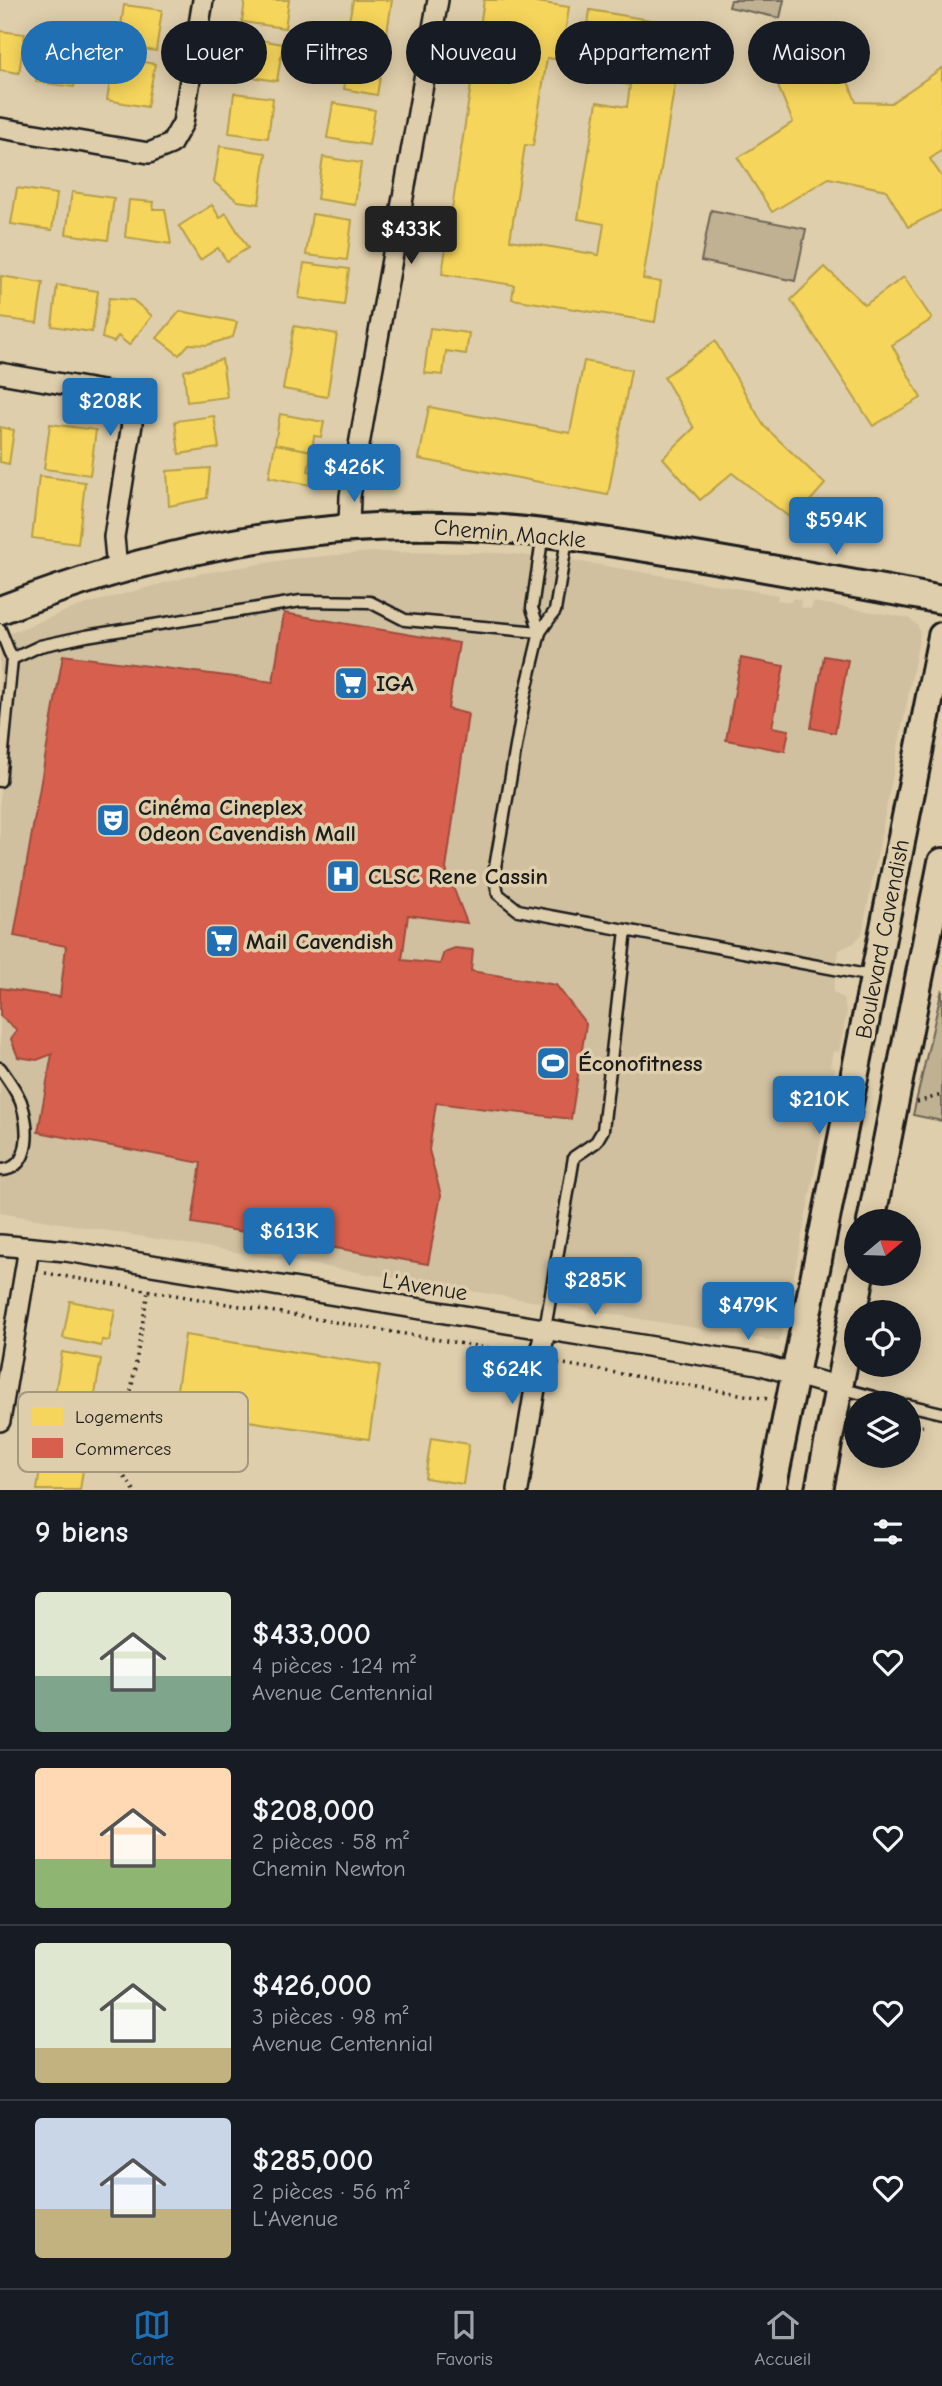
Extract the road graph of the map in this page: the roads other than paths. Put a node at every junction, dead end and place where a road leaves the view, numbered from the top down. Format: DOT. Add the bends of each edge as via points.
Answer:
graph roads {
  1 [pos="203,0"];
  2 [pos="438,0"];
  3 [pos="0,128"];
  4 [pos="0,373"];
  5 [pos="349,528"];
  6 [pos="555,534"];
  7 [pos="117,569"];
  8 [pos="942,600"];
  9 [pos="0,610"];
  10 [pos="0,629"];
  11 [pos="540,632"];
  12 [pos="942,636"];
  13 [pos="12,659"];
  14 [pos="0,781"];
  15 [pos="942,862"];
  16 [pos="626,929"];
  17 [pos="874,976"];
  18 [pos="0,1068"];
  19 [pos="0,1170"];
  20 [pos="874,1209"];
  21 [pos="0,1245"];
  22 [pos="29,1248"];
  23 [pos="859,1286"];
  24 [pos="545,1329"];
  25 [pos="796,1375"];
  26 [pos="839,1387"];
  27 [pos="853,1391"];
  28 [pos="921,1408"];
  29 [pos="942,1413"];
  30 [pos="0,1421"];
  31 [pos="518,1490"];
  32 [pos="772,1490"];
  33 [pos="819,1490"];
  1 -- 3 [label="street" via="183,122 166,148 142,152"];
  2 -- 5 [label="street" via="350,496"];
  4 -- 7 [label="street" via="108,392 127,407 132,424 114,537"];
  5 -- 6 [label="main road, Chemin Mackle" via="445,526"];
  5 -- 7 [label="main road, Chemin Mackle" via="245,540"];
  6 -- 8 [label="main road, Chemin Mackle"];
  6 -- 11 [label="lane" via="532,608"];
  6 -- 11 [label="lane" via="555,611"];
  7 -- 9 [label="main road, Chemin Mackle"];
  10 -- 13 [label="lane"];
  11 -- 13 [label="lane" via="405,620 370,602 301,601 86,636 40,646"];
  11 -- 16 [label="lane" via="494,873 498,894 518,910"];
  12 -- 17 [label="main road, Boulevard Cavendish"];
  13 -- 14 [label="lane"];
  15 -- 20 [label="main road, Boulevard Cavendish"];
  16 -- 17 [label="lane"];
  16 -- 24 [label="lane" via="603,1130 596,1142 574,1157"];
  17 -- 25 [label="main road, Boulevard Cavendish"];
  18 -- 19 [label="lane" via="26,1117 25,1155 18,1164"];
  21 -- 22 [label="street, L'Avenue"];
  22 -- 24 [label="street, L'Avenue"];
  22 -- 30 [label="street"];
  23 -- 26 [label="main road"];
  24 -- 25 [label="street, L'Avenue" via="758,1364"];
  24 -- 31 [label="street"];
  25 -- 26 [label="street, L'Avenue"];
  25 -- 32 [label="main road, Boulevard Cavendish"];
  26 -- 27 [label="lane"];
  26 -- 33 [label="main road"];
  28 -- 29 [label="lane"];
}
